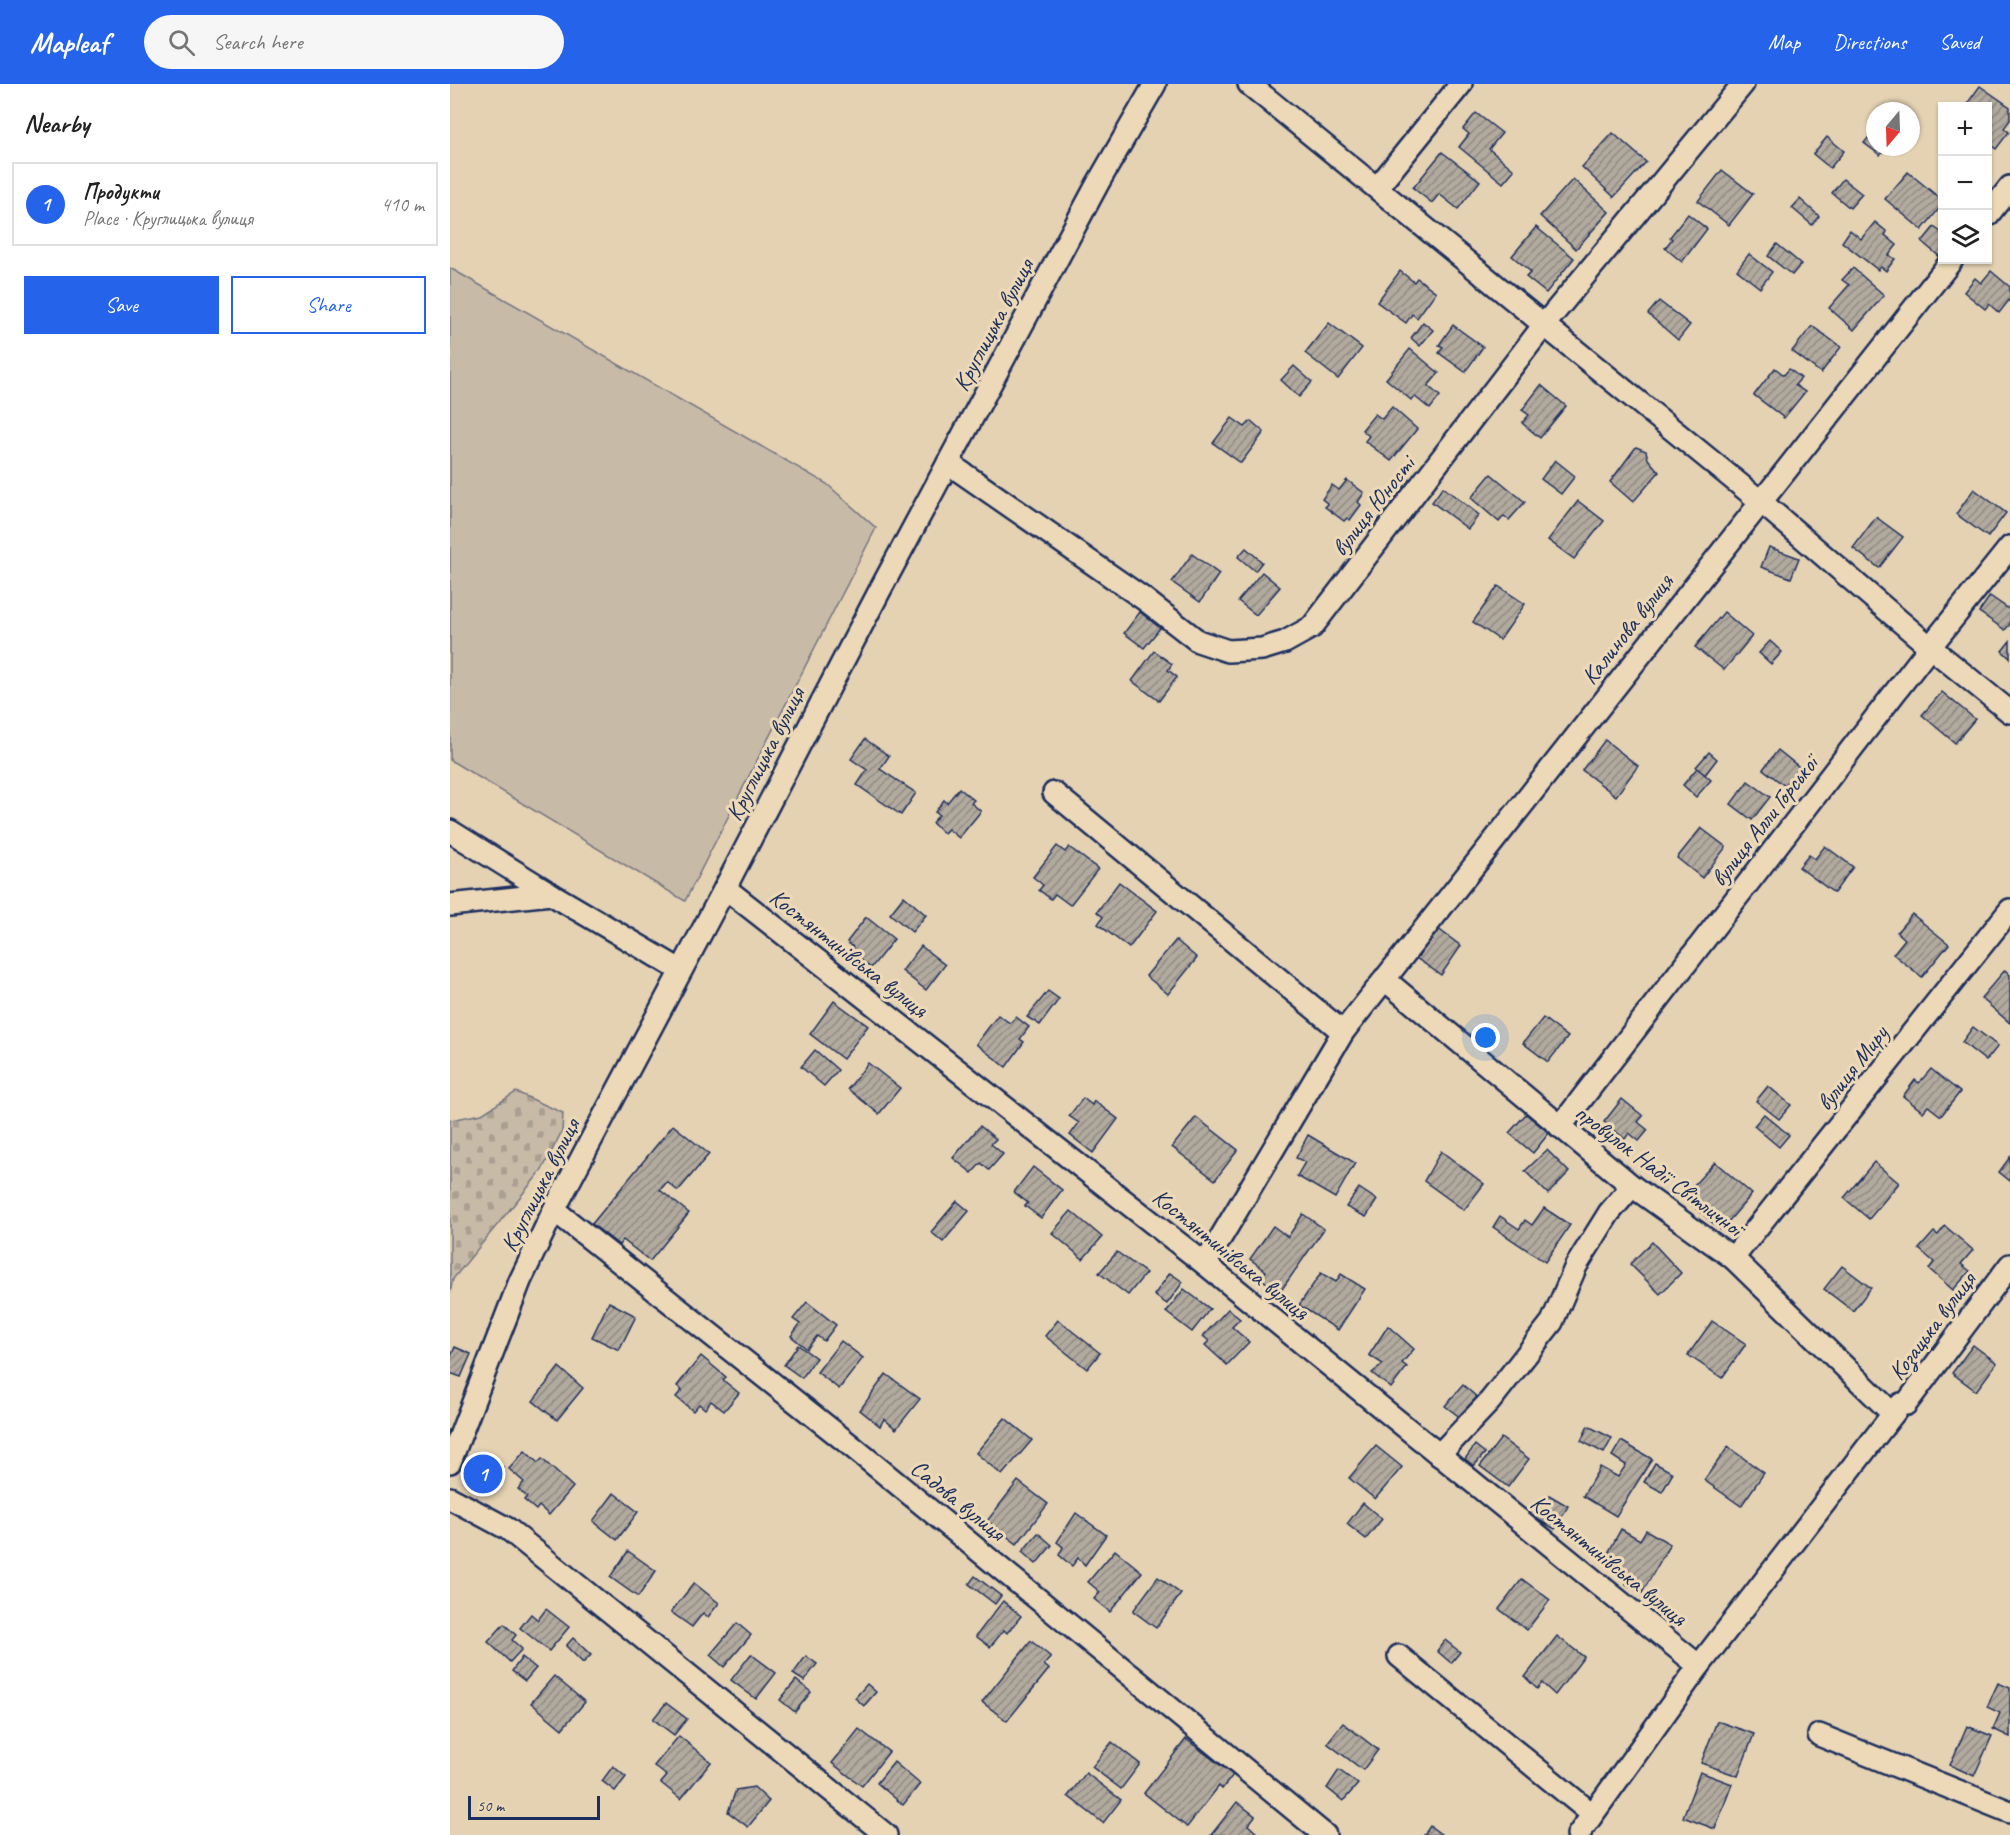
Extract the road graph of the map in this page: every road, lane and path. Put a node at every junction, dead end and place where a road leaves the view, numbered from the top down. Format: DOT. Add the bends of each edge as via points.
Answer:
graph roads {
  1 [pos="1155,84"];
  2 [pos="1248,84"];
  3 [pos="1461,84"];
  4 [pos="1743,84"];
  5 [pos="2010,187"];
  6 [pos="1377,188"];
  7 [pos="1992,210"];
  8 [pos="1949,264"];
  9 [pos="1544,325"];
  10 [pos="948,463"];
  11 [pos="1760,501"];
  12 [pos="2010,547"];
  13 [pos="1930,646"];
  14 [pos="2010,712"];
  15 [pos="1054,793"];
  16 [pos="450,831"];
  17 [pos="725,888"];
  18 [pos="551,894"];
  19 [pos="450,905"];
  20 [pos="2010,910"];
  21 [pos="680,970"];
  22 [pos="1384,979"];
  23 [pos="1343,1032"];
  24 [pos="1560,1128"];
  25 [pos="1632,1186"];
  26 [pos="554,1210"];
  27 [pos="1733,1258"];
  28 [pos="1205,1264"];
  29 [pos="2010,1265"];
  30 [pos="1893,1414"];
  31 [pos="1439,1455"];
  32 [pos="450,1462"];
  33 [pos="450,1498"];
  34 [pos="1399,1656"];
  35 [pos="1699,1666"];
  36 [pos="1819,1735"];
  37 [pos="2010,1812"];
  38 [pos="1592,1814"];
  39 [pos="886,1835"];
  40 [pos="1325,1835"];
  41 [pos="1578,1835"];
  1 -- 10 [label="street, Круглицька вулиця"];
  2 -- 6 [label="street"];
  3 -- 6 [label="street"];
  4 -- 9 [label="street, вулиця Юності"];
  5 -- 7 [label="street"];
  6 -- 9 [label="street"];
  8 -- 11 [label="street, Калинова вулиця"];
  9 -- 10 [label="street, вулиця Юності" via="1312,627 1262,649 1228,651 1198,641"];
  9 -- 11 [label="street"];
  10 -- 17 [label="street, Круглицька вулиця"];
  11 -- 13 [label="street"];
  11 -- 22 [label="street, Калинова вулиця"];
  12 -- 13 [label="street, вулиця Алли Горської"];
  13 -- 14 [label="street"];
  13 -- 24 [label="street, вулиця Алли Горської"];
  15 -- 23 [label="street"];
  16 -- 18 [label="street"];
  17 -- 21 [label="street, Круглицька вулиця"];
  17 -- 28 [label="street, Костянтинівська вулиця"];
  18 -- 19 [label="street"];
  18 -- 21 [label="street"];
  20 -- 27 [label="street, вулиця Миру"];
  21 -- 26 [label="street, Круглицька вулиця"];
  22 -- 23 [label="street, Калинова вулиця"];
  22 -- 24 [label="street, провулок Надії Світличної"];
  23 -- 28 [label="street, Калинова вулиця"];
  24 -- 25 [label="street, провулок Надії Світличної"];
  25 -- 27 [label="street, провулок Надії Світличної"];
  25 -- 31 [label="street" via="1608,1213 1576,1266 1552,1322 1490,1401"];
  26 -- 32 [label="street, Круглицька вулиця" via="520,1281"];
  26 -- 40 [label="street, Садова вулиця" via="849,1444"];
  27 -- 30 [label="street, провулок Надії Світличної"];
  28 -- 31 [label="street, Костянтинівська вулиця"];
  29 -- 30 [label="street, Козацька вулиця" via="1906,1404 1901,1404"];
  30 -- 35 [label="street, Козацька вулиця"];
  31 -- 35 [label="street, Костянтинівська вулиця"];
  33 -- 39 [label="street" via="508,1529"];
  34 -- 38 [label="street"];
  35 -- 38 [label="street, Козацька вулиця"];
  36 -- 37 [label="street"];
  38 -- 41 [label="street, Козацька вулиця"];
}
